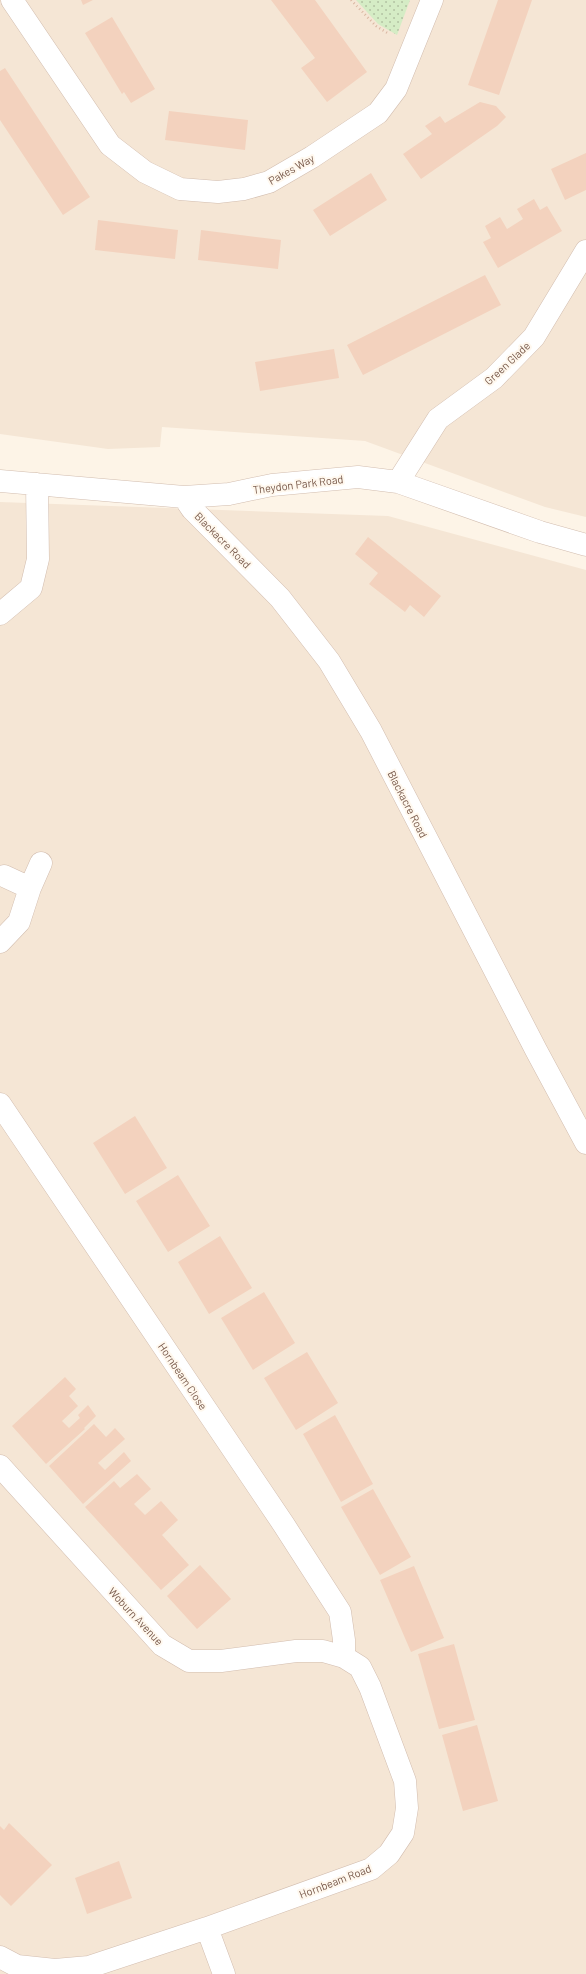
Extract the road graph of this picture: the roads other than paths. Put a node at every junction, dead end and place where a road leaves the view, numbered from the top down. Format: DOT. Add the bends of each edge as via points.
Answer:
graph roads {
  1 [pos="12,0"];
  2 [pos="432,0"];
  3 [pos="586,251"];
  4 [pos="0,481"];
  5 [pos="398,482"];
  6 [pos="37,484"];
  7 [pos="184,497"];
  8 [pos="586,545"];
  9 [pos="0,614"];
  10 [pos="41,863"];
  11 [pos="4,876"];
  12 [pos="30,888"];
  13 [pos="0,942"];
  14 [pos="0,1104"];
  15 [pos="586,1142"];
  16 [pos="0,1466"];
  17 [pos="344,1657"];
  18 [pos="207,1928"];
  19 [pos="0,1957"];
  20 [pos="224,1974"];
  1 -- 2 [label="street, Pakes Way" via="110,145 145,172 180,189 218,192 244,189 269,182 378,113 396,89"];
  3 -- 5 [label="street, Green Glade" via="534,337 494,378 438,419"];
  4 -- 6 [label="street, Theydon Park Road"];
  5 -- 7 [label="street, Theydon Park Road" via="358,477 272,485 229,494"];
  5 -- 8 [label="street, Theydon Park Road" via="540,532"];
  6 -- 7 [label="street, Theydon Park Road"];
  6 -- 9 [label="street" via="38,559 31,588"];
  7 -- 15 [label="street, Blackacre Road" via="192,509 280,598 329,661 371,731"];
  10 -- 12 [label="street"];
  11 -- 12 [label="street"];
  12 -- 13 [label="street" via="19,922"];
  14 -- 17 [label="street, Hornbeam Close" via="340,1612"];
  16 -- 17 [label="street, Woburn Avenue" via="162,1645 189,1661 220,1662 296,1651 323,1651"];
  17 -- 18 [label="street, Hornbeam Road" via="360,1667 370,1687 405,1782 407,1808 403,1833 389,1854 371,1869"];
  18 -- 19 [label="street, Hornbeam Road" via="89,1967 55,1970 17,1966"];
  18 -- 20 [label="street"];
}
